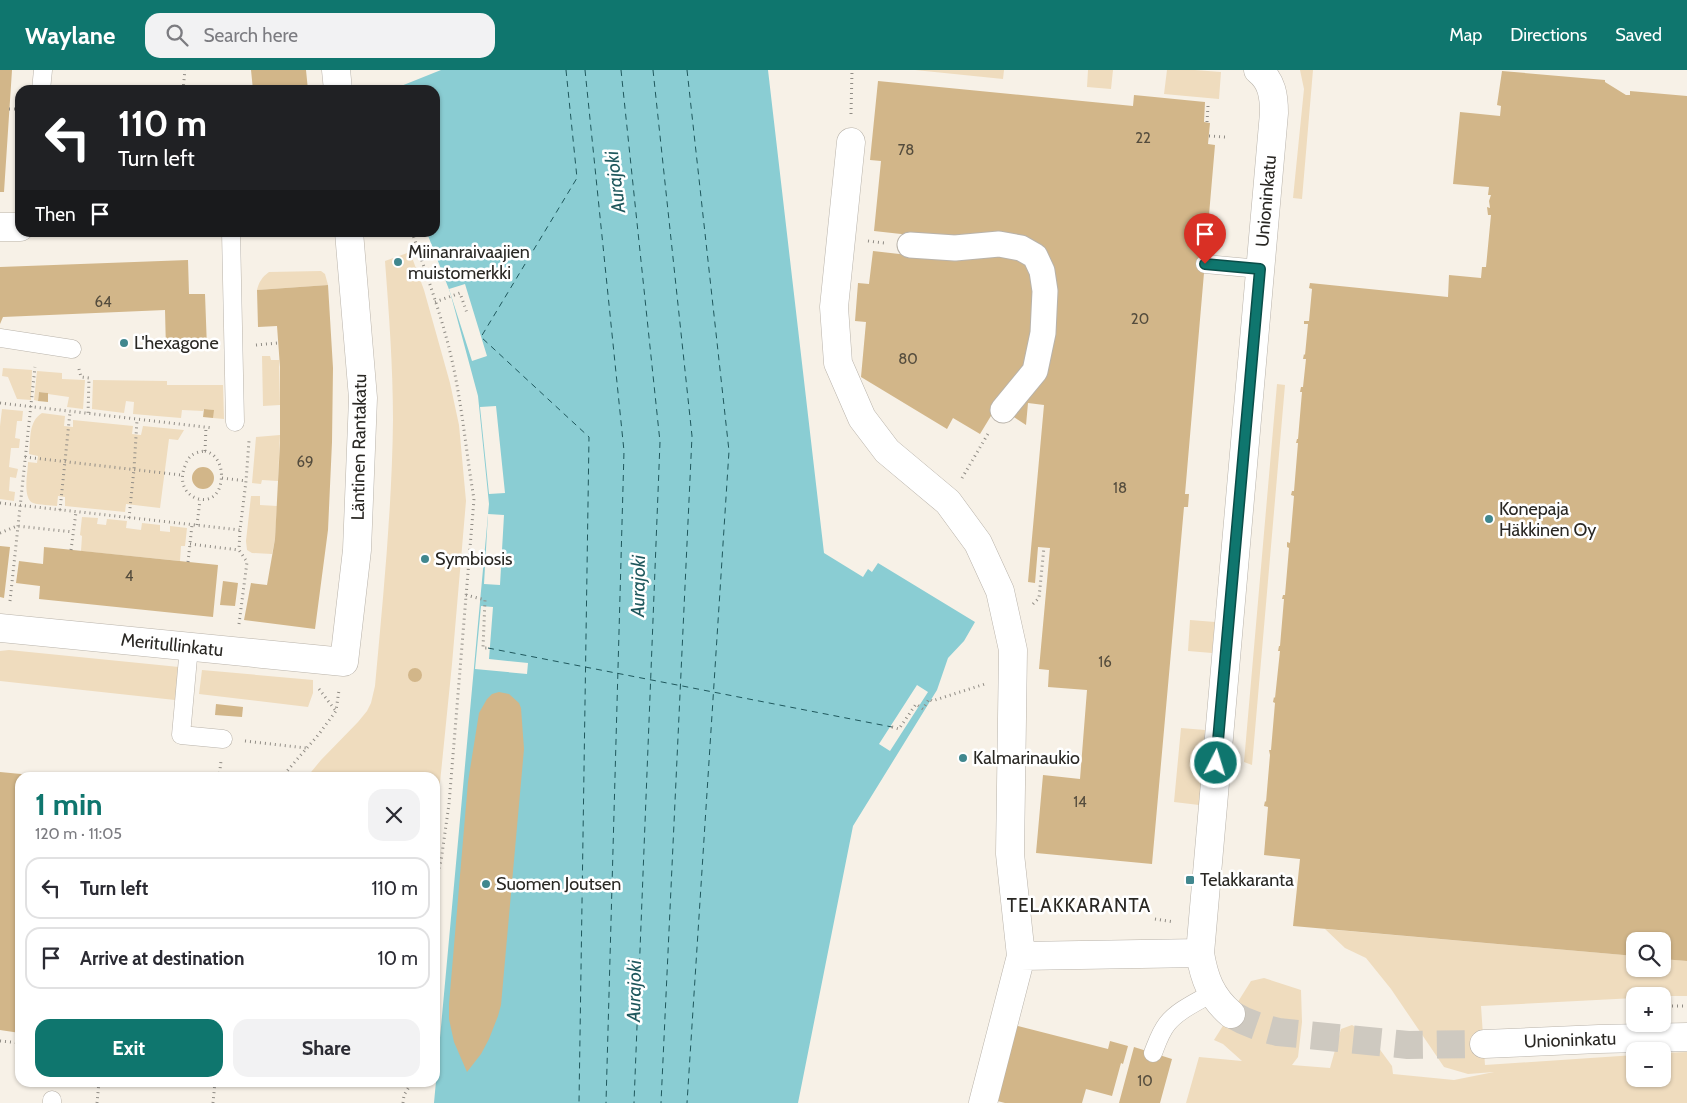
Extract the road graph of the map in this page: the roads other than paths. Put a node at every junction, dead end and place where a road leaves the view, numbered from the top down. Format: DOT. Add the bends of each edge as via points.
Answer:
graph roads {
  1 [pos="43,70"];
  2 [pos="336,70"];
  3 [pos="1258,70"];
  4 [pos="42,85"];
  5 [pos="338,85"];
  6 [pos="850,142"];
  7 [pos="0,227"];
  8 [pos="15,227"];
  9 [pos="232,237"];
  10 [pos="349,237"];
  11 [pos="910,245"];
  12 [pos="1205,264"];
  13 [pos="1260,269"];
  14 [pos="0,338"];
  15 [pos="72,349"];
  16 [pos="1003,410"];
  17 [pos="236,422"];
  18 [pos="0,628"];
  19 [pos="189,647"];
  20 [pos="344,662"];
  21 [pos="223,739"];
  22 [pos="1200,953"];
  23 [pos="1021,956"];
  24 [pos="1212,993"];
  25 [pos="1231,1014"];
  26 [pos="1687,1037"];
  27 [pos="1484,1044"];
  28 [pos="1153,1053"];
  29 [pos="984,1103"];
  1 -- 4 [label="lane"];
  2 -- 5 [label="street"];
  3 -- 13 [label="street, Unioninkatu" via="1268,81 1274,98"];
  6 -- 23 [label="street" via="834,307 838,363 862,418 886,451 948,502 978,543 1000,591 1012,650 1010,854"];
  7 -- 8 [label="street"];
  9 -- 17 [label="lane"];
  10 -- 20 [label="street, Läntinen Rantakatu" via="363,398 357,550"];
  11 -- 16 [label="street" via="955,248 999,244 1021,248 1035,256 1045,291 1043,333 1035,371"];
  12 -- 13 [label="lane"];
  13 -- 22 [label="street, Unioninkatu"];
  14 -- 15 [label="lane"];
  18 -- 19 [label="street, Meritullinkatu"];
  19 -- 20 [label="street, Meritullinkatu"];
  19 -- 21 [label="lane" via="181,735"];
  22 -- 23 [label="street"];
  22 -- 24 [label="street, Unioninkatu"];
  23 -- 29 [label="street"];
  24 -- 25 [label="street, Unioninkatu"];
  24 -- 28 [label="lane" via="1167,1024"];
  26 -- 27 [label="street, Unioninkatu"];
}
